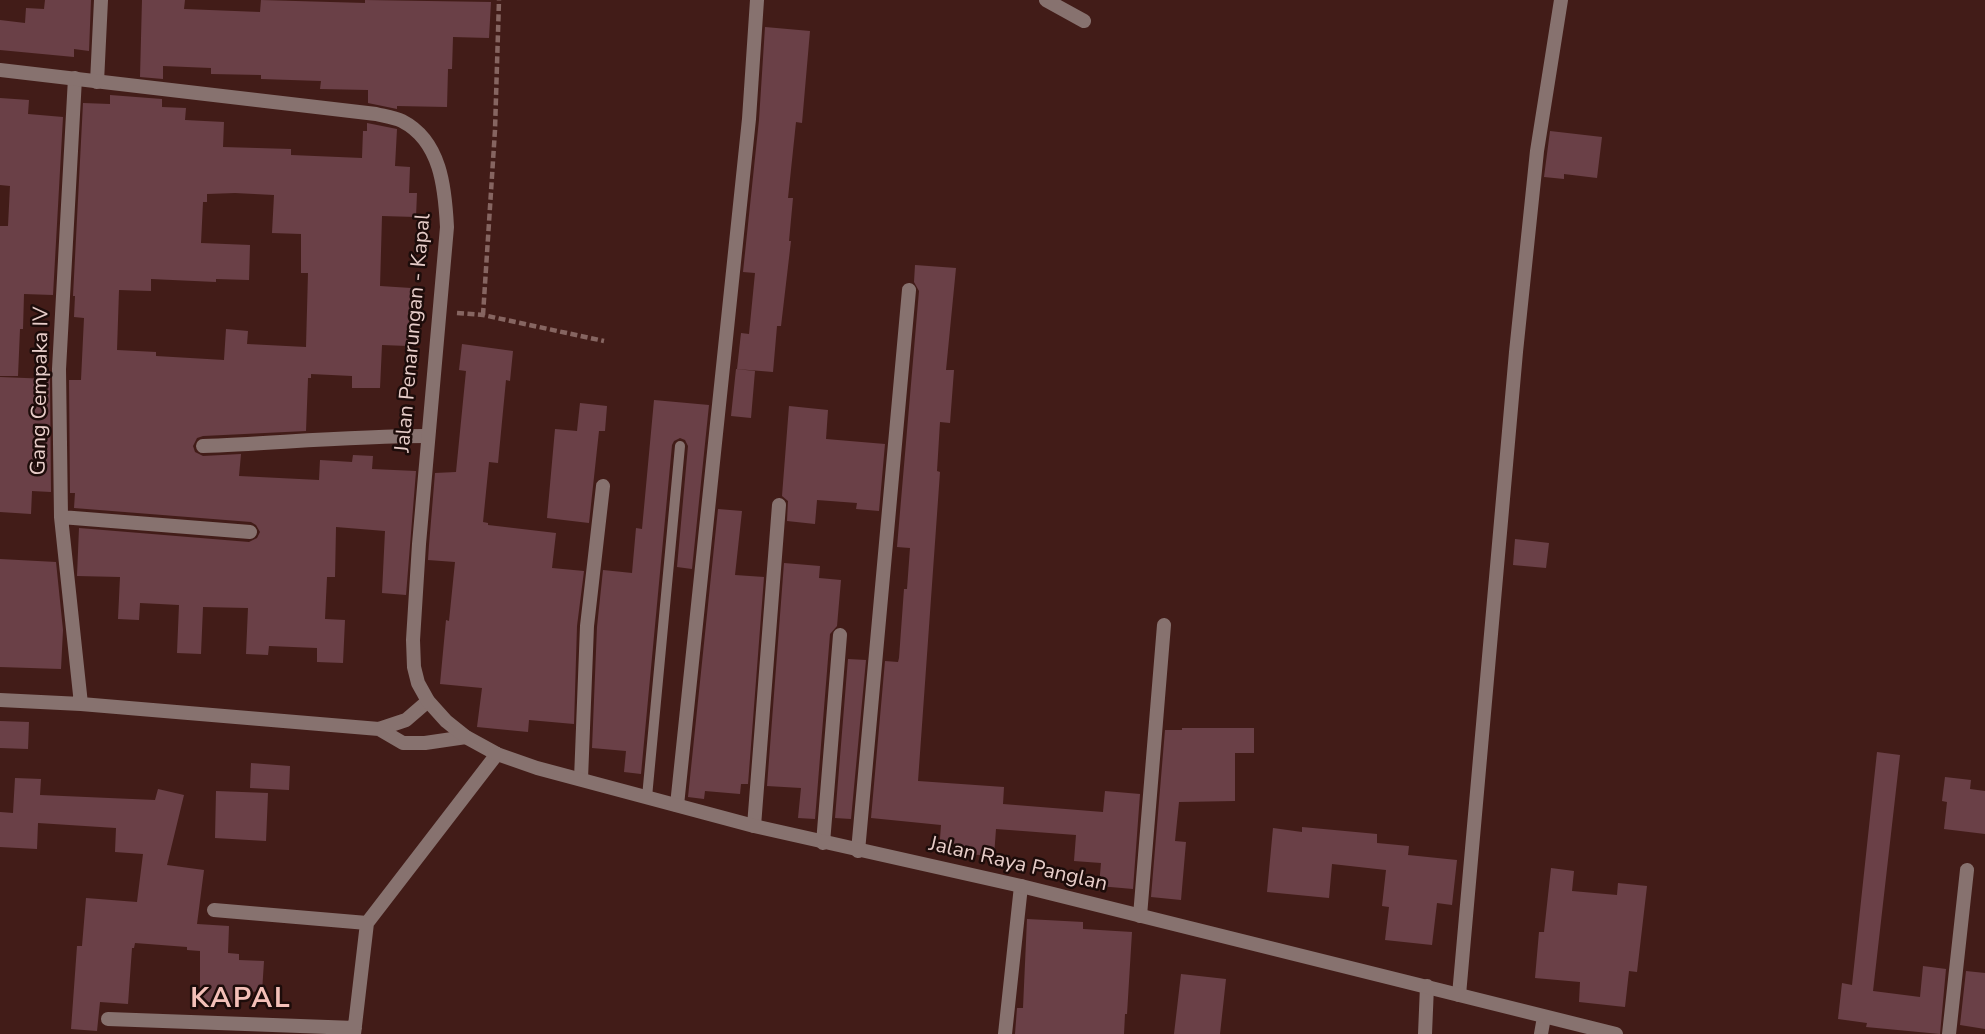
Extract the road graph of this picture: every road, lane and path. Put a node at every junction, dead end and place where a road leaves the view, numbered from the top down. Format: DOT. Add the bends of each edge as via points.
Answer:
graph roads {
  1 [pos="101,0"];
  2 [pos="499,0"];
  3 [pos="757,0"];
  4 [pos="1046,0"];
  5 [pos="1561,0"];
  6 [pos="1084,22"];
  7 [pos="0,70"];
  8 [pos="75,78"];
  9 [pos="97,82"];
  10 [pos="909,290"];
  11 [pos="440,312"];
  12 [pos="483,315"];
  13 [pos="604,341"];
  14 [pos="427,436"];
  15 [pos="203,446"];
  16 [pos="680,446"];
  17 [pos="603,486"];
  18 [pos="779,505"];
  19 [pos="61,517"];
  20 [pos="250,531"];
  21 [pos="1164,625"];
  22 [pos="841,635"];
  23 [pos="0,700"];
  24 [pos="428,701"];
  25 [pos="81,704"];
  26 [pos="379,729"];
  27 [pos="466,737"];
  28 [pos="497,754"];
  29 [pos="581,779"];
  30 [pos="647,797"];
  31 [pos="677,805"];
  32 [pos="754,826"];
  33 [pos="823,843"];
  34 [pos="858,851"];
  35 [pos="1967,870"];
  36 [pos="1021,886"];
  37 [pos="214,910"];
  38 [pos="1140,916"];
  39 [pos="367,923"];
  40 [pos="1427,986"];
  41 [pos="1459,995"];
  42 [pos="1544,1017"];
  43 [pos="108,1019"];
  44 [pos="355,1031"];
  45 [pos="1005,1034"];
  46 [pos="1424,1034"];
  47 [pos="1541,1034"];
  48 [pos="1616,1034"];
  49 [pos="1949,1034"];
  1 -- 9 [label="street"];
  2 -- 12 [label="path"];
  3 -- 31 [label="street" via="750,119"];
  4 -- 6 [label="street"];
  5 -- 41 [label="street" via="1537,150 1516,352"];
  7 -- 8 [label="street, Jalan Penarungan - Kapal"];
  8 -- 9 [label="street, Jalan Penarungan - Kapal"];
  8 -- 19 [label="street, Gang Cempaka IV" via="59,369"];
  9 -- 11 [label="street, Jalan Penarungan - Kapal" via="376,114 401,120 416,130 430,146 445,189 447,227"];
  10 -- 34 [label="street"];
  11 -- 12 [label="path"];
  11 -- 14 [label="street, Jalan Penarungan - Kapal"];
  12 -- 13 [label="path"];
  14 -- 15 [label="street" via="342,436"];
  14 -- 24 [label="street, Jalan Penarungan - Kapal" via="413,640 414,667"];
  16 -- 30 [label="lane"];
  17 -- 29 [label="street" via="587,626"];
  18 -- 32 [label="street"];
  19 -- 20 [label="street"];
  19 -- 25 [label="street, Gang Cempaka IV"];
  21 -- 38 [label="street"];
  22 -- 33 [label="street"];
  23 -- 25 [label="street"];
  24 -- 26 [label="street" via="406,720"];
  24 -- 27 [label="street, Jalan Raya Panglan"];
  25 -- 26 [label="street"];
  26 -- 27 [label="street" via="403,743"];
  27 -- 28 [label="street, Jalan Raya Panglan"];
  28 -- 29 [label="street, Jalan Raya Panglan"];
  28 -- 39 [label="street"];
  29 -- 30 [label="street, Jalan Raya Panglan"];
  30 -- 31 [label="street, Jalan Raya Panglan"];
  31 -- 32 [label="street, Jalan Raya Panglan"];
  32 -- 33 [label="street, Jalan Raya Panglan"];
  33 -- 34 [label="street, Jalan Raya Panglan"];
  34 -- 36 [label="street, Jalan Raya Panglan"];
  35 -- 49 [label="street"];
  36 -- 38 [label="street, Jalan Raya Panglan"];
  36 -- 45 [label="street"];
  37 -- 39 [label="street"];
  38 -- 40 [label="street, Jalan Raya Panglan"];
  39 -- 44 [label="street"];
  40 -- 41 [label="street, Jalan Raya Panglan"];
  40 -- 46 [label="street"];
  41 -- 42 [label="street, Jalan Raya Panglan"];
  42 -- 47 [label="street"];
  42 -- 48 [label="street, Jalan Raya Panglan"];
  43 -- 44 [label="street"];
}
